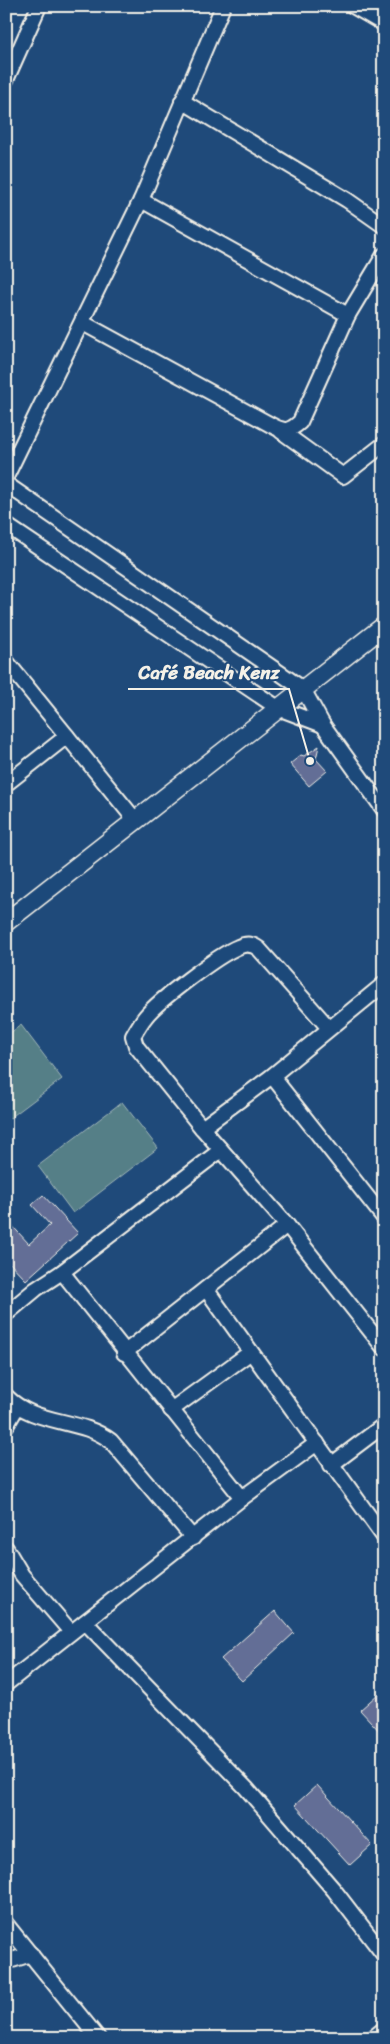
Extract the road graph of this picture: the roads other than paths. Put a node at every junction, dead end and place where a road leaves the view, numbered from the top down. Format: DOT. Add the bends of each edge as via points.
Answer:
graph roads {
  1 [pos="39,6"];
  2 [pos="223,6"];
  3 [pos="352,6"];
  4 [pos="384,24"];
  5 [pos="6,80"];
  6 [pos="182,101"];
  7 [pos="141,200"];
  8 [pos="384,226"];
  9 [pos="384,255"];
  10 [pos="348,316"];
  11 [pos="83,323"];
  12 [pos="282,431"];
  13 [pos="384,444"];
  14 [pos="6,477"];
  15 [pos="6,484"];
  16 [pos="6,525"];
  17 [pos="384,626"];
  18 [pos="6,662"];
  19 [pos="303,689"];
  20 [pos="278,708"];
  21 [pos="323,725"];
  22 [pos="67,736"];
  23 [pos="6,784"];
  24 [pos="384,810"];
  25 [pos="136,822"];
  26 [pos="6,922"];
  27 [pos="384,984"];
  28 [pos="330,1028"];
  29 [pos="272,1076"];
  30 [pos="202,1128"];
  31 [pos="220,1150"];
  32 [pos="382,1211"];
  33 [pos="287,1225"];
  34 [pos="62,1272"];
  35 [pos="206,1289"];
  36 [pos="6,1314"];
  37 [pos="384,1348"];
  38 [pos="251,1352"];
  39 [pos="124,1353"];
  40 [pos="6,1396"];
  41 [pos="16,1407"];
  42 [pos="171,1410"];
  43 [pos="384,1425"];
  44 [pos="6,1426"];
  45 [pos="317,1443"];
  46 [pos="331,1465"];
  47 [pos="242,1498"];
  48 [pos="384,1537"];
  49 [pos="193,1538"];
  50 [pos="6,1548"];
  51 [pos="85,1622"];
  52 [pos="70,1632"];
  53 [pos="6,1684"];
  54 [pos="6,1924"];
  55 [pos="31,1954"];
  56 [pos="384,1955"];
  57 [pos="6,1962"];
  58 [pos="384,2029"];
  59 [pos="98,2038"];
  60 [pos="373,2038"];
  1 -- 5 [label="street"];
  2 -- 6 [label="street"];
  3 -- 4 [label="street"];
  6 -- 7 [label="street"];
  6 -- 8 [label="street" via="347,200"];
  7 -- 10 [label="street"];
  7 -- 11 [label="street"];
  9 -- 10 [label="street"];
  10 -- 12 [label="street" via="300,422 291,430"];
  11 -- 12 [label="street"];
  11 -- 14 [label="street"];
  12 -- 13 [label="street" via="343,476"];
  15 -- 19 [label="street"];
  16 -- 20 [label="street"];
  17 -- 19 [label="street"];
  18 -- 22 [label="street"];
  19 -- 20 [label="street"];
  19 -- 21 [label="street"];
  20 -- 21 [label="street"];
  20 -- 25 [label="street"];
  21 -- 24 [label="street"];
  22 -- 23 [label="street"];
  22 -- 25 [label="street"];
  25 -- 26 [label="street"];
  27 -- 28 [label="street"];
  28 -- 29 [label="street"];
  28 -- 30 [label="street" via="254,945 238,946 181,986 147,1015 133,1036 136,1046"];
  29 -- 30 [label="street"];
  29 -- 32 [label="street"];
  30 -- 31 [label="street"];
  31 -- 33 [label="street"];
  31 -- 34 [label="street"];
  33 -- 35 [label="street"];
  33 -- 37 [label="street"];
  34 -- 36 [label="street"];
  34 -- 39 [label="street"];
  35 -- 38 [label="street"];
  35 -- 39 [label="street"];
  38 -- 42 [label="street"];
  38 -- 45 [label="street"];
  39 -- 42 [label="street"];
  40 -- 41 [label="street"];
  41 -- 44 [label="street"];
  41 -- 49 [label="street" via="52,1421 98,1431 111,1441"];
  42 -- 47 [label="street"];
  43 -- 46 [label="street"];
  45 -- 46 [label="street"];
  45 -- 47 [label="street"];
  46 -- 48 [label="street"];
  47 -- 49 [label="street"];
  49 -- 51 [label="street"];
  50 -- 52 [label="street" via="22,1575"];
  51 -- 52 [label="street"];
  51 -- 56 [label="street" via="246,1788 334,1890"];
  52 -- 53 [label="street"];
  54 -- 55 [label="street"];
  55 -- 57 [label="street"];
  55 -- 59 [label="street"];
  58 -- 60 [label="street"];
}
